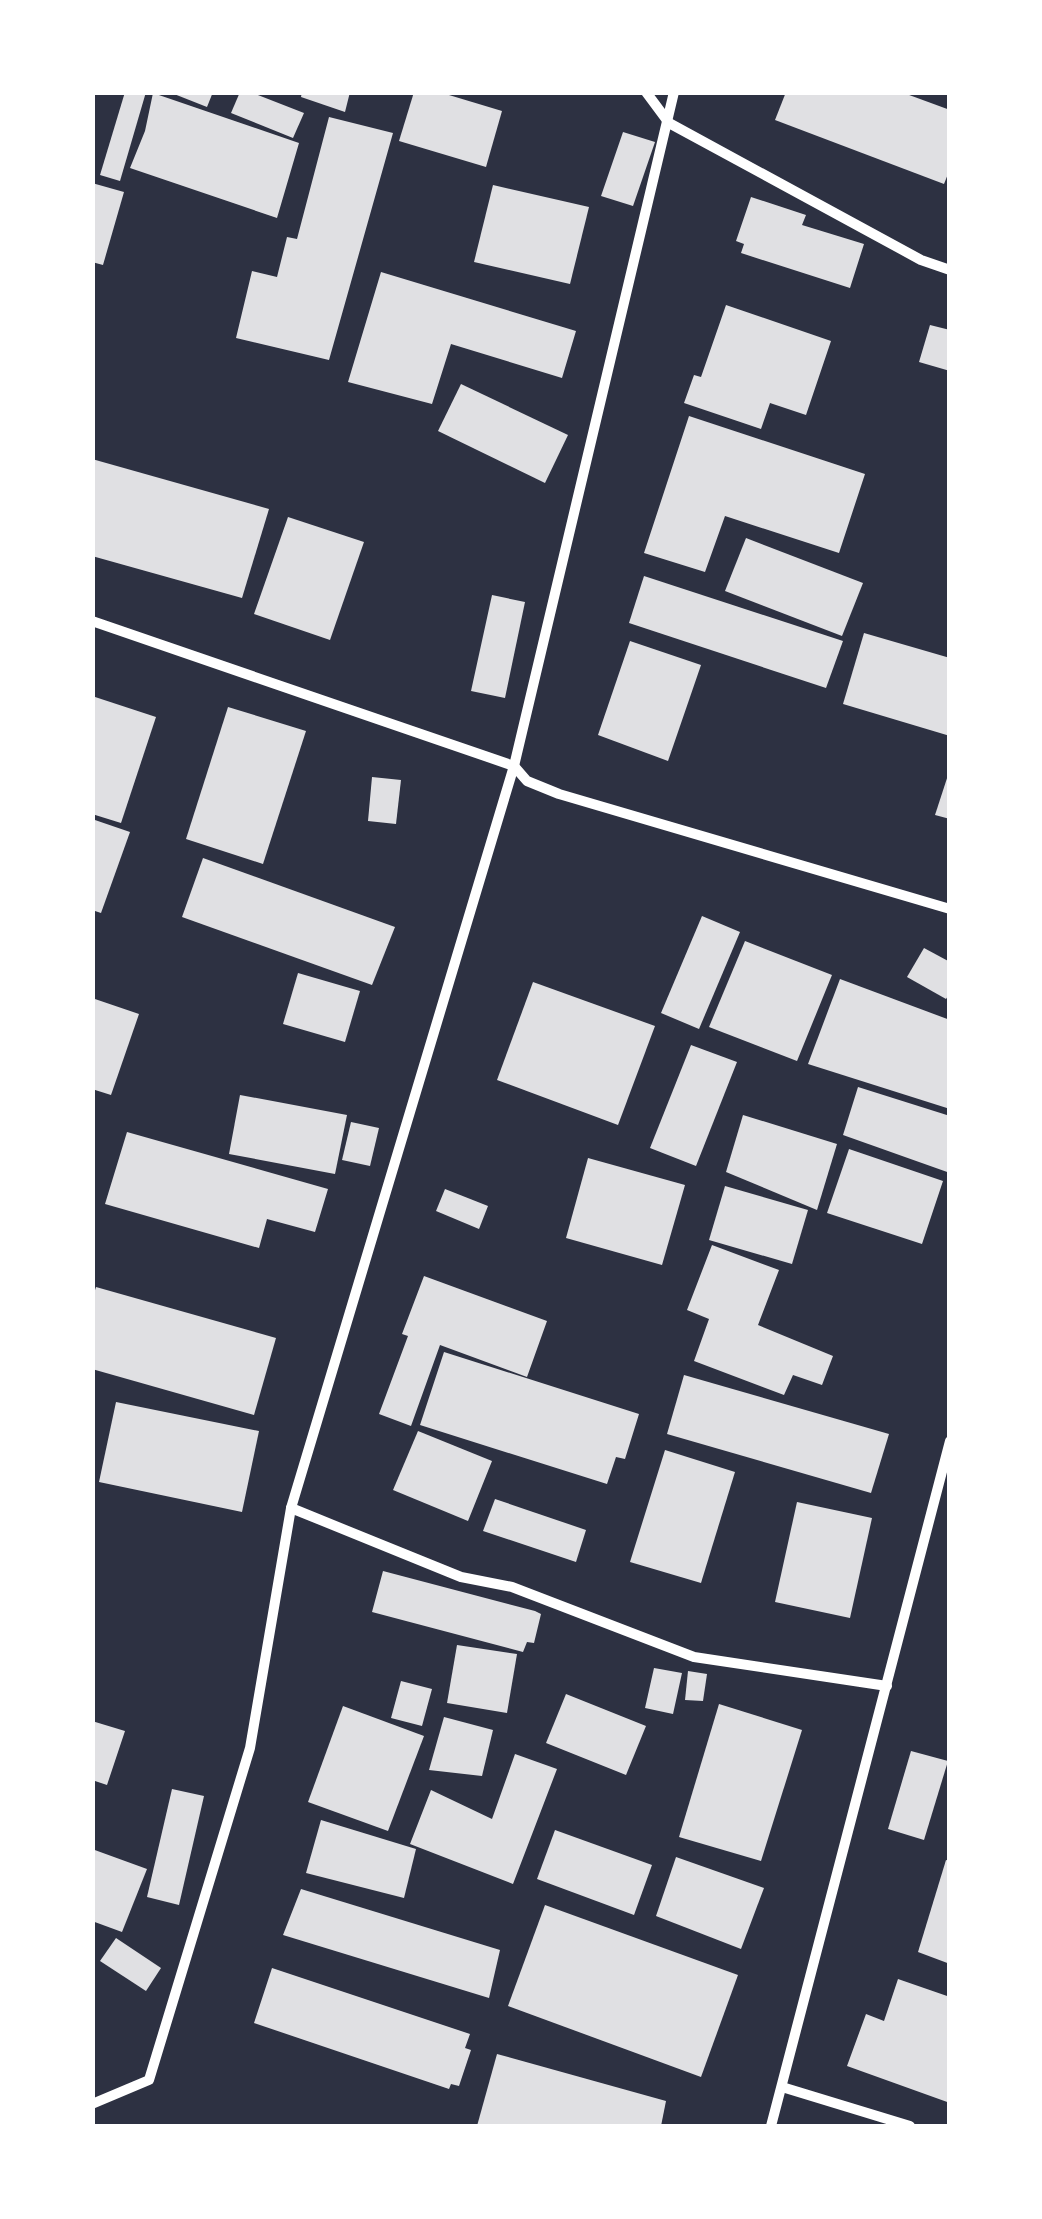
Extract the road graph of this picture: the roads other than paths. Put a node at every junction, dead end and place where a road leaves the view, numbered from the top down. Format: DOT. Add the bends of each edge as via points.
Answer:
graph roads {
  1 [pos="646,92"];
  2 [pos="674,92"];
  3 [pos="669,122"];
  4 [pos="950,270"];
  5 [pos="92,622"];
  6 [pos="514,766"];
  7 [pos="950,910"];
  8 [pos="950,1441"];
  9 [pos="938,1479"];
  10 [pos="950,1492"];
  11 [pos="292,1508"];
  12 [pos="887,1686"];
  13 [pos="782,2086"];
  14 [pos="92,2104"];
  15 [pos="771,2126"];
  16 [pos="910,2126"];
  1 -- 3 [label="street"];
  2 -- 3 [label="street"];
  3 -- 4 [label="street" via="905,252"];
  3 -- 6 [label="street"];
  5 -- 6 [label="street"];
  6 -- 7 [label="street" via="527,781 559,794"];
  6 -- 11 [label="street"];
  8 -- 9 [label="street"];
  9 -- 10 [label="street"];
  9 -- 12 [label="street"];
  11 -- 12 [label="street" via="461,1577 512,1587 694,1658"];
  11 -- 14 [label="street" via="250,1748 150,2080"];
  12 -- 13 [label="street"];
  13 -- 15 [label="street"];
  13 -- 16 [label="street"];
}
